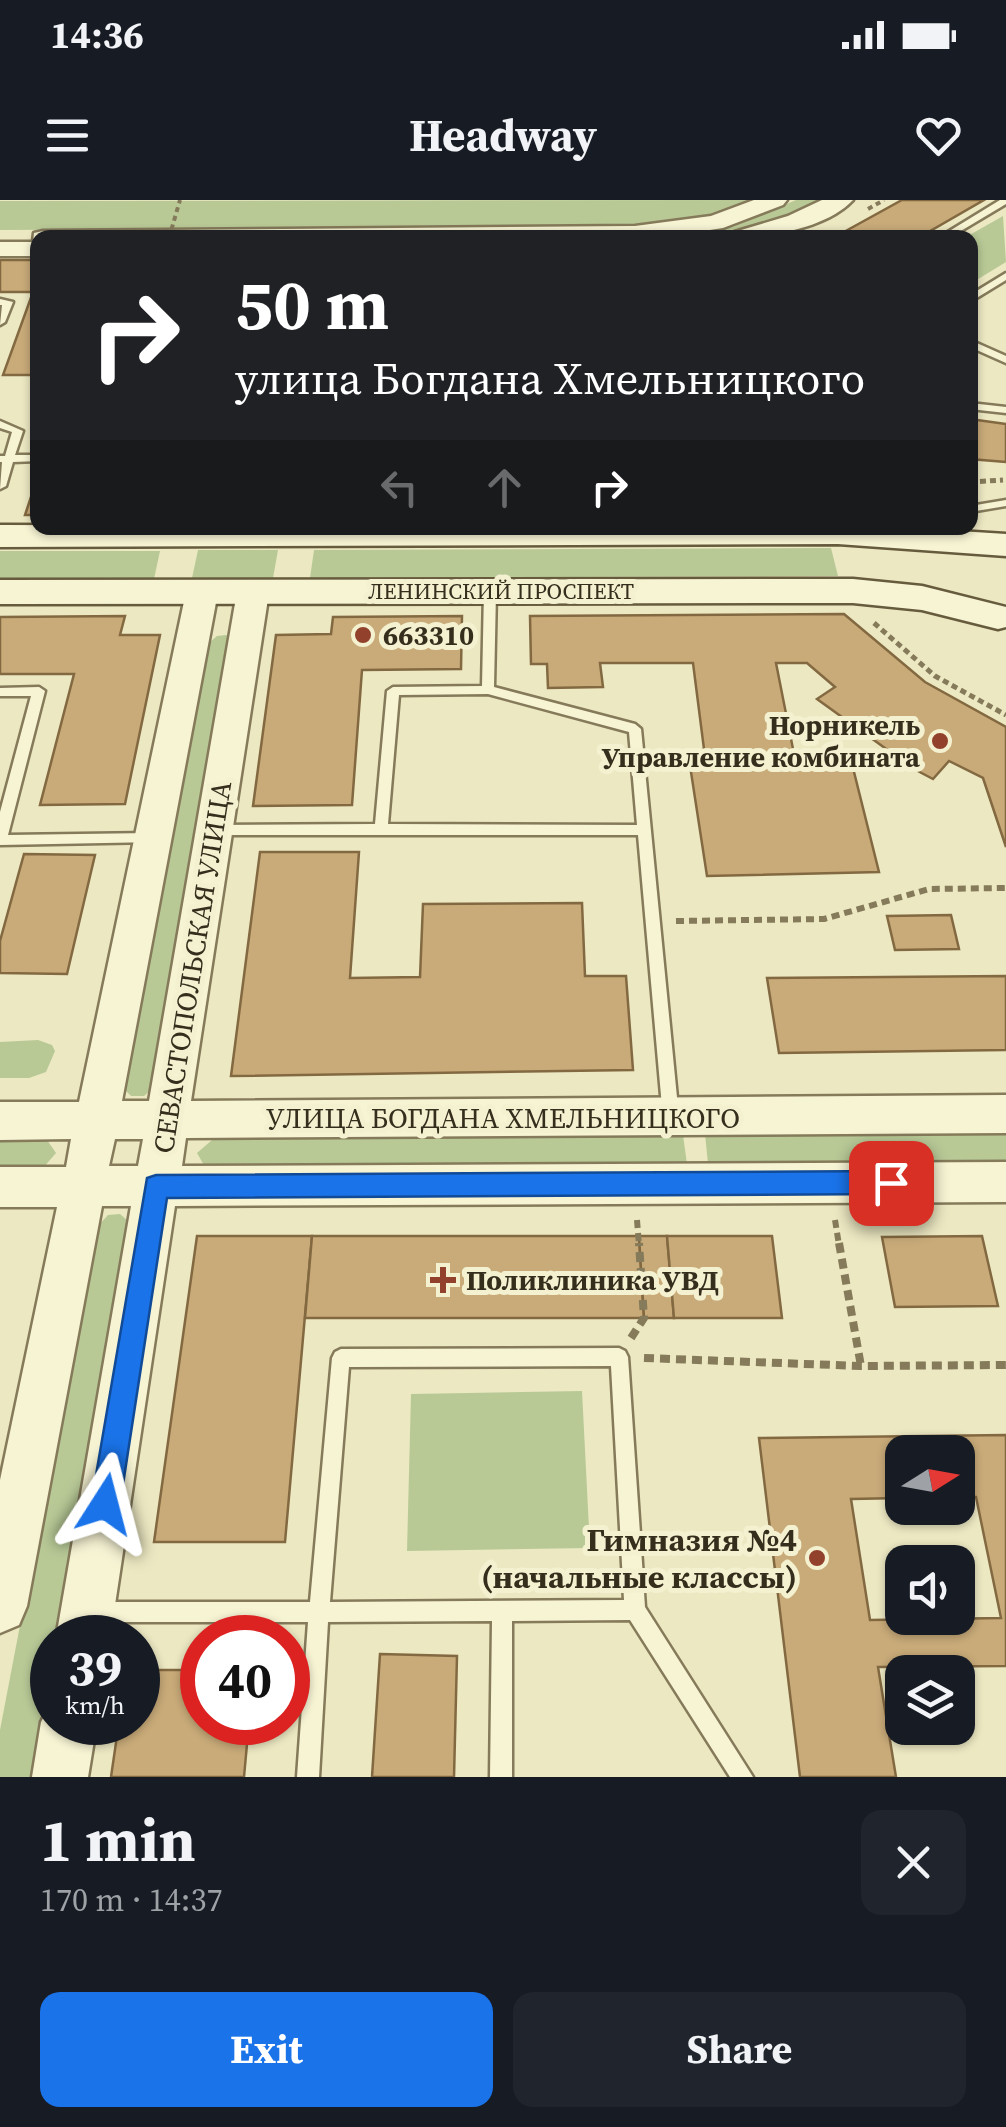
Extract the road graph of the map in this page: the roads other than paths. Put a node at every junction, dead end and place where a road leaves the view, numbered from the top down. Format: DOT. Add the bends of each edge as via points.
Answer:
graph roads {
  1 [pos="775,200"];
  2 [pos="841,200"];
  3 [pos="1006,200"];
  4 [pos="666,230"];
  5 [pos="768,230"];
  6 [pos="955,230"];
  7 [pos="0,238"];
  8 [pos="30,238"];
  9 [pos="0,249"];
  10 [pos="30,249"];
  11 [pos="1006,276"];
  12 [pos="978,293"];
  13 [pos="0,302"];
  14 [pos="0,322"];
  15 [pos="978,347"];
  16 [pos="1006,360"];
  17 [pos="978,407"];
  18 [pos="1006,410"];
  19 [pos="0,424"];
  20 [pos="30,458"];
  21 [pos="4,459"];
  22 [pos="0,486"];
  23 [pos="1006,503"];
  24 [pos="978,508"];
  25 [pos="100,535"];
  26 [pos="866,535"];
  27 [pos="0,536"];
  28 [pos="1005,545"];
  29 [pos="0,592"];
  30 [pos="202,592"];
  31 [pos="253,592"];
  32 [pos="490,592"];
  33 [pos="1002,619"];
  34 [pos="488,690"];
  35 [pos="0,692"];
  36 [pos="380,829"];
  37 [pos="215,830"];
  38 [pos="644,830"];
  39 [pos="153,838"];
  40 [pos="0,839"];
  41 [pos="1006,1114"];
  42 [pos="671,1118"];
  43 [pos="167,1120"];
  44 [pos="97,1121"];
  45 [pos="0,1122"];
  46 [pos="1006,1182"];
  47 [pos="156,1186"];
  48 [pos="0,1187"];
  49 [pos="83,1187"];
  50 [pos="0,1606"];
  51 [pos="635,1610"];
  52 [pos="502,1611"];
  53 [pos="319,1612"];
  54 [pos="87,1615"];
  55 [pos="160,1621"];
  56 [pos="65,1745"];
  57 [pos="60,1777"];
  58 [pos="308,1777"];
  59 [pos="501,1777"];
  60 [pos="742,1777"];
  1 -- 4 [label="street" via="715,223"];
  2 -- 5 [label="street"];
  3 -- 6 [label="lane"];
  7 -- 8 [label="street"];
  9 -- 10 [label="street"];
  11 -- 12 [label="lane"];
  13 -- 14 [label="lane" via="8,302"];
  15 -- 16 [label="lane"];
  17 -- 18 [label="lane"];
  19 -- 21 [label="lane" via="18,431"];
  20 -- 21 [label="lane"];
  21 -- 22 [label="lane"];
  23 -- 24 [label="lane"];
  25 -- 27 [label="main road"];
  26 -- 28 [label="main road"];
  28 -- 33 [label="main road" via="986,558 978,576 982,596"];
  29 -- 30 [label="main road, ЛЕНИНСКИЙ ПРОСПЕКТ"];
  30 -- 31 [label="main road, ЛЕНИНСКИЙ ПРОСПЕКТ"];
  30 -- 39 [label="street, СЕВАСТОПОЛЬСКАЯ УЛИЦА"];
  31 -- 32 [label="main road, ЛЕНИНСКИЙ ПРОСПЕКТ"];
  31 -- 37 [label="street, СЕВАСТОПОЛЬСКАЯ УЛИЦА"];
  32 -- 33 [label="main road, ЛЕНИНСКИЙ ПРОСПЕКТ" via="852,591 922,598"];
  32 -- 34 [label="lane"];
  34 -- 36 [label="lane" via="393,691"];
  34 -- 38 [label="lane" via="635,729"];
  35 -- 40 [label="lane" via="39,691"];
  36 -- 37 [label="lane"];
  36 -- 38 [label="lane"];
  37 -- 43 [label="street, СЕВАСТОПОЛЬСКАЯ УЛИЦА"];
  38 -- 42 [label="lane"];
  39 -- 40 [label="lane"];
  39 -- 44 [label="street, СЕВАСТОПОЛЬСКАЯ УЛИЦА"];
  41 -- 42 [label="street, УЛИЦА БОГДАНА ХМЕЛЬНИЦКОГО"];
  42 -- 43 [label="street, УЛИЦА БОГДАНА ХМЕЛЬНИЦКОГО"];
  43 -- 44 [label="street, УЛИЦА БОГДАНА ХМЕЛЬНИЦКОГО"];
  43 -- 47 [label="street, СЕВАСТОПОЛЬСКАЯ УЛИЦА"];
  44 -- 45 [label="street, УЛИЦА БОГДАНА ХМЕЛЬНИЦКОГО"];
  44 -- 49 [label="street, СЕВАСТОПОЛЬСКАЯ УЛИЦА"];
  46 -- 47 [label="street"];
  47 -- 49 [label="street"];
  47 -- 54 [label="street, СЕВАСТОПОЛЬСКАЯ УЛИЦА"];
  48 -- 49 [label="street"];
  49 -- 50 [label="street, СЕВАСТОПОЛЬСКАЯ УЛИЦА"];
  51 -- 52 [label="lane"];
  51 -- 53 [label="lane" via="619,1357 341,1358"];
  51 -- 60 [label="lane"];
  52 -- 53 [label="lane"];
  52 -- 59 [label="lane"];
  53 -- 55 [label="lane"];
  53 -- 58 [label="lane"];
  56 -- 57 [label="street"];
}
